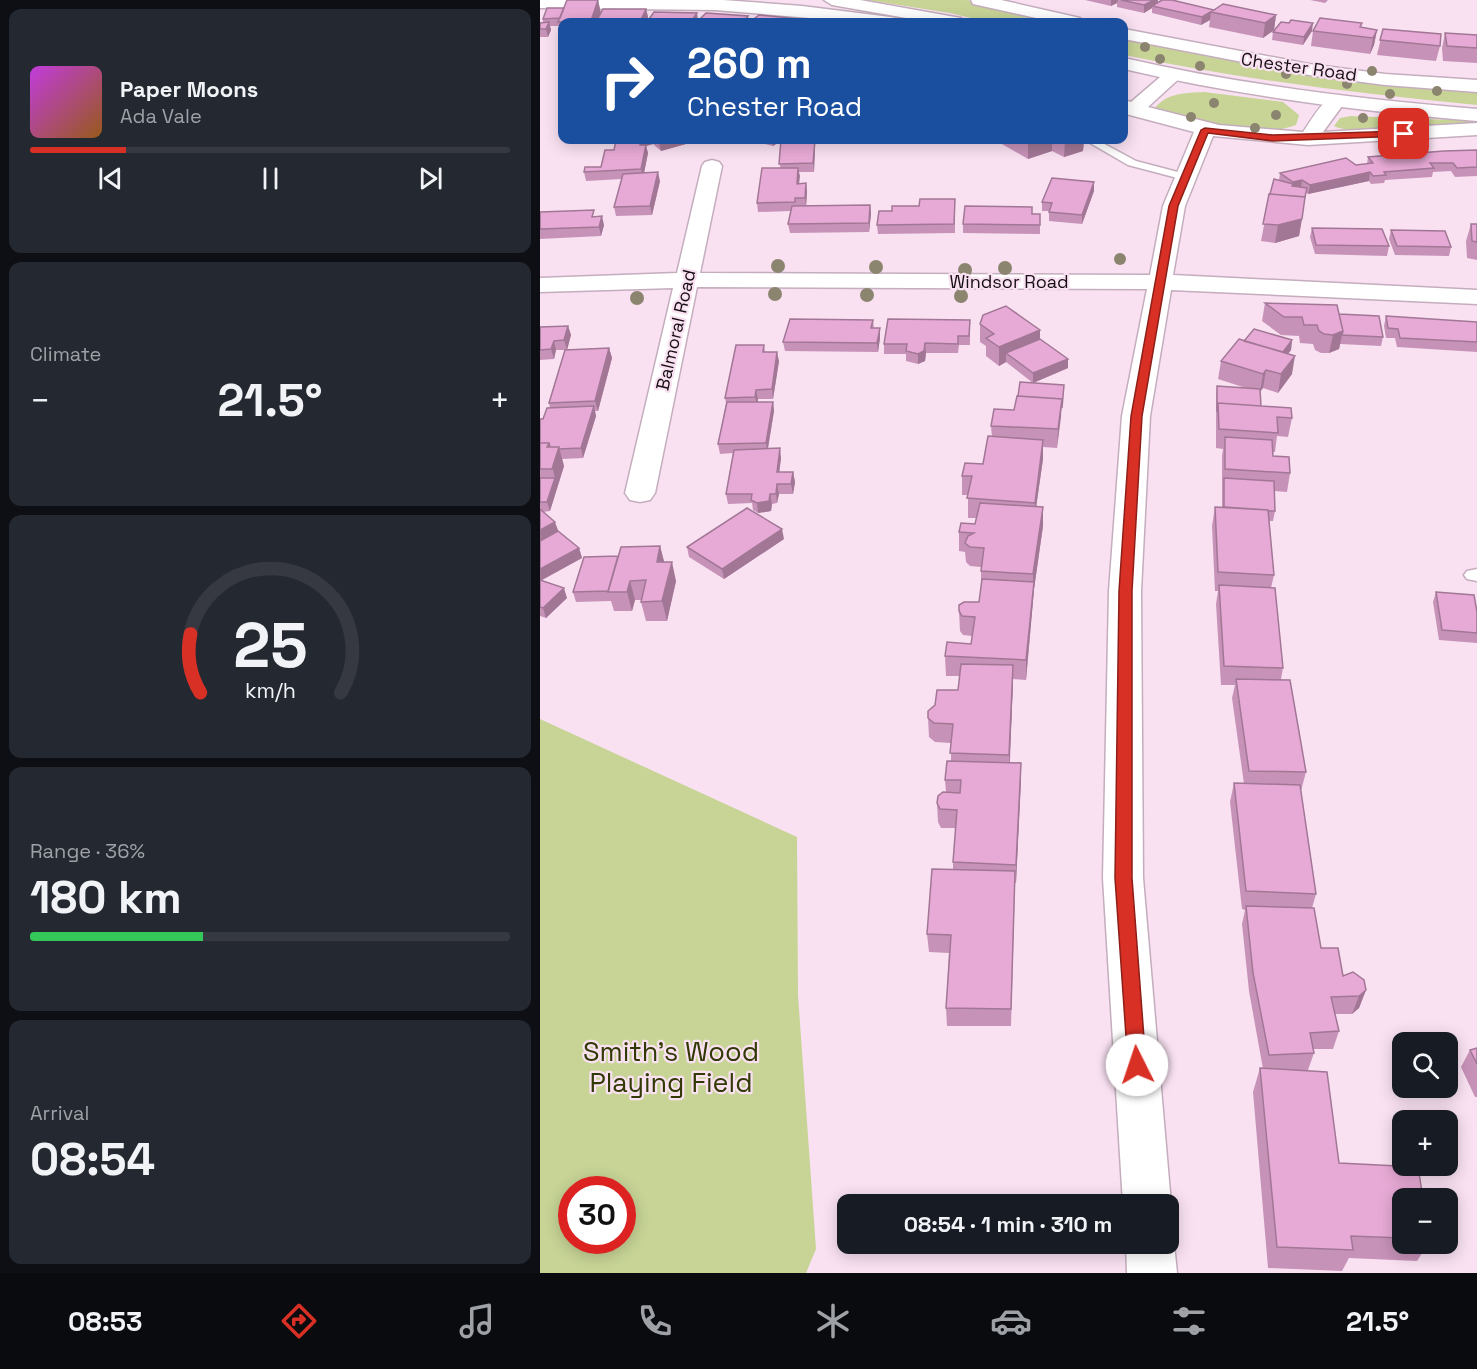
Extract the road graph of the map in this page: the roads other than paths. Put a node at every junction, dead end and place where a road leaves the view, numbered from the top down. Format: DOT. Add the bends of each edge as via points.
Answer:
graph roads {
  1 [pos="832,0"];
  2 [pos="978,0"];
  3 [pos="540,3"];
  4 [pos="866,18"];
  5 [pos="933,18"];
  6 [pos="1057,18"];
  7 [pos="1128,35"];
  8 [pos="1128,65"];
  9 [pos="1173,76"];
  10 [pos="1477,86"];
  11 [pos="1335,102"];
  12 [pos="1128,108"];
  13 [pos="1477,115"];
  14 [pos="1477,129"];
  15 [pos="1205,130"];
  16 [pos="1308,139"];
  17 [pos="1097,144"];
  18 [pos="712,166"];
  19 [pos="1185,177"];
  20 [pos="687,280"];
  21 [pos="1161,282"];
  22 [pos="540,285"];
  23 [pos="1477,297"];
  24 [pos="640,493"];
  25 [pos="1146,1194"];
  26 [pos="1151,1254"];
  27 [pos="1152,1273"];
  1 -- 5 [label="street"];
  2 -- 6 [label="street"];
  3 -- 4 [label="street" via="733,3"];
  7 -- 10 [label="street, Chester Road" via="1290,66 1373,78"];
  8 -- 9 [label="street, Chester Road"];
  9 -- 11 [label="street, Chester Road"];
  9 -- 12 [label="street"];
  11 -- 13 [label="street, Chester Road"];
  11 -- 16 [label="street"];
  12 -- 15 [label="street"];
  14 -- 16 [label="street"];
  15 -- 16 [label="street" via="1255,138"];
  15 -- 19 [label="street"];
  17 -- 19 [label="lane" via="1132,163"];
  18 -- 20 [label="street, Balmoral Road"];
  19 -- 21 [label="street" via="1174,206"];
  20 -- 21 [label="street, Windsor Road"];
  20 -- 22 [label="street, Windsor Road"];
  20 -- 24 [label="street, Balmoral Road"];
  21 -- 23 [label="street, Windsor Road"];
  21 -- 25 [label="street" via="1136,416 1125,591 1124,878"];
  26 -- 27 [label="street"];
}
